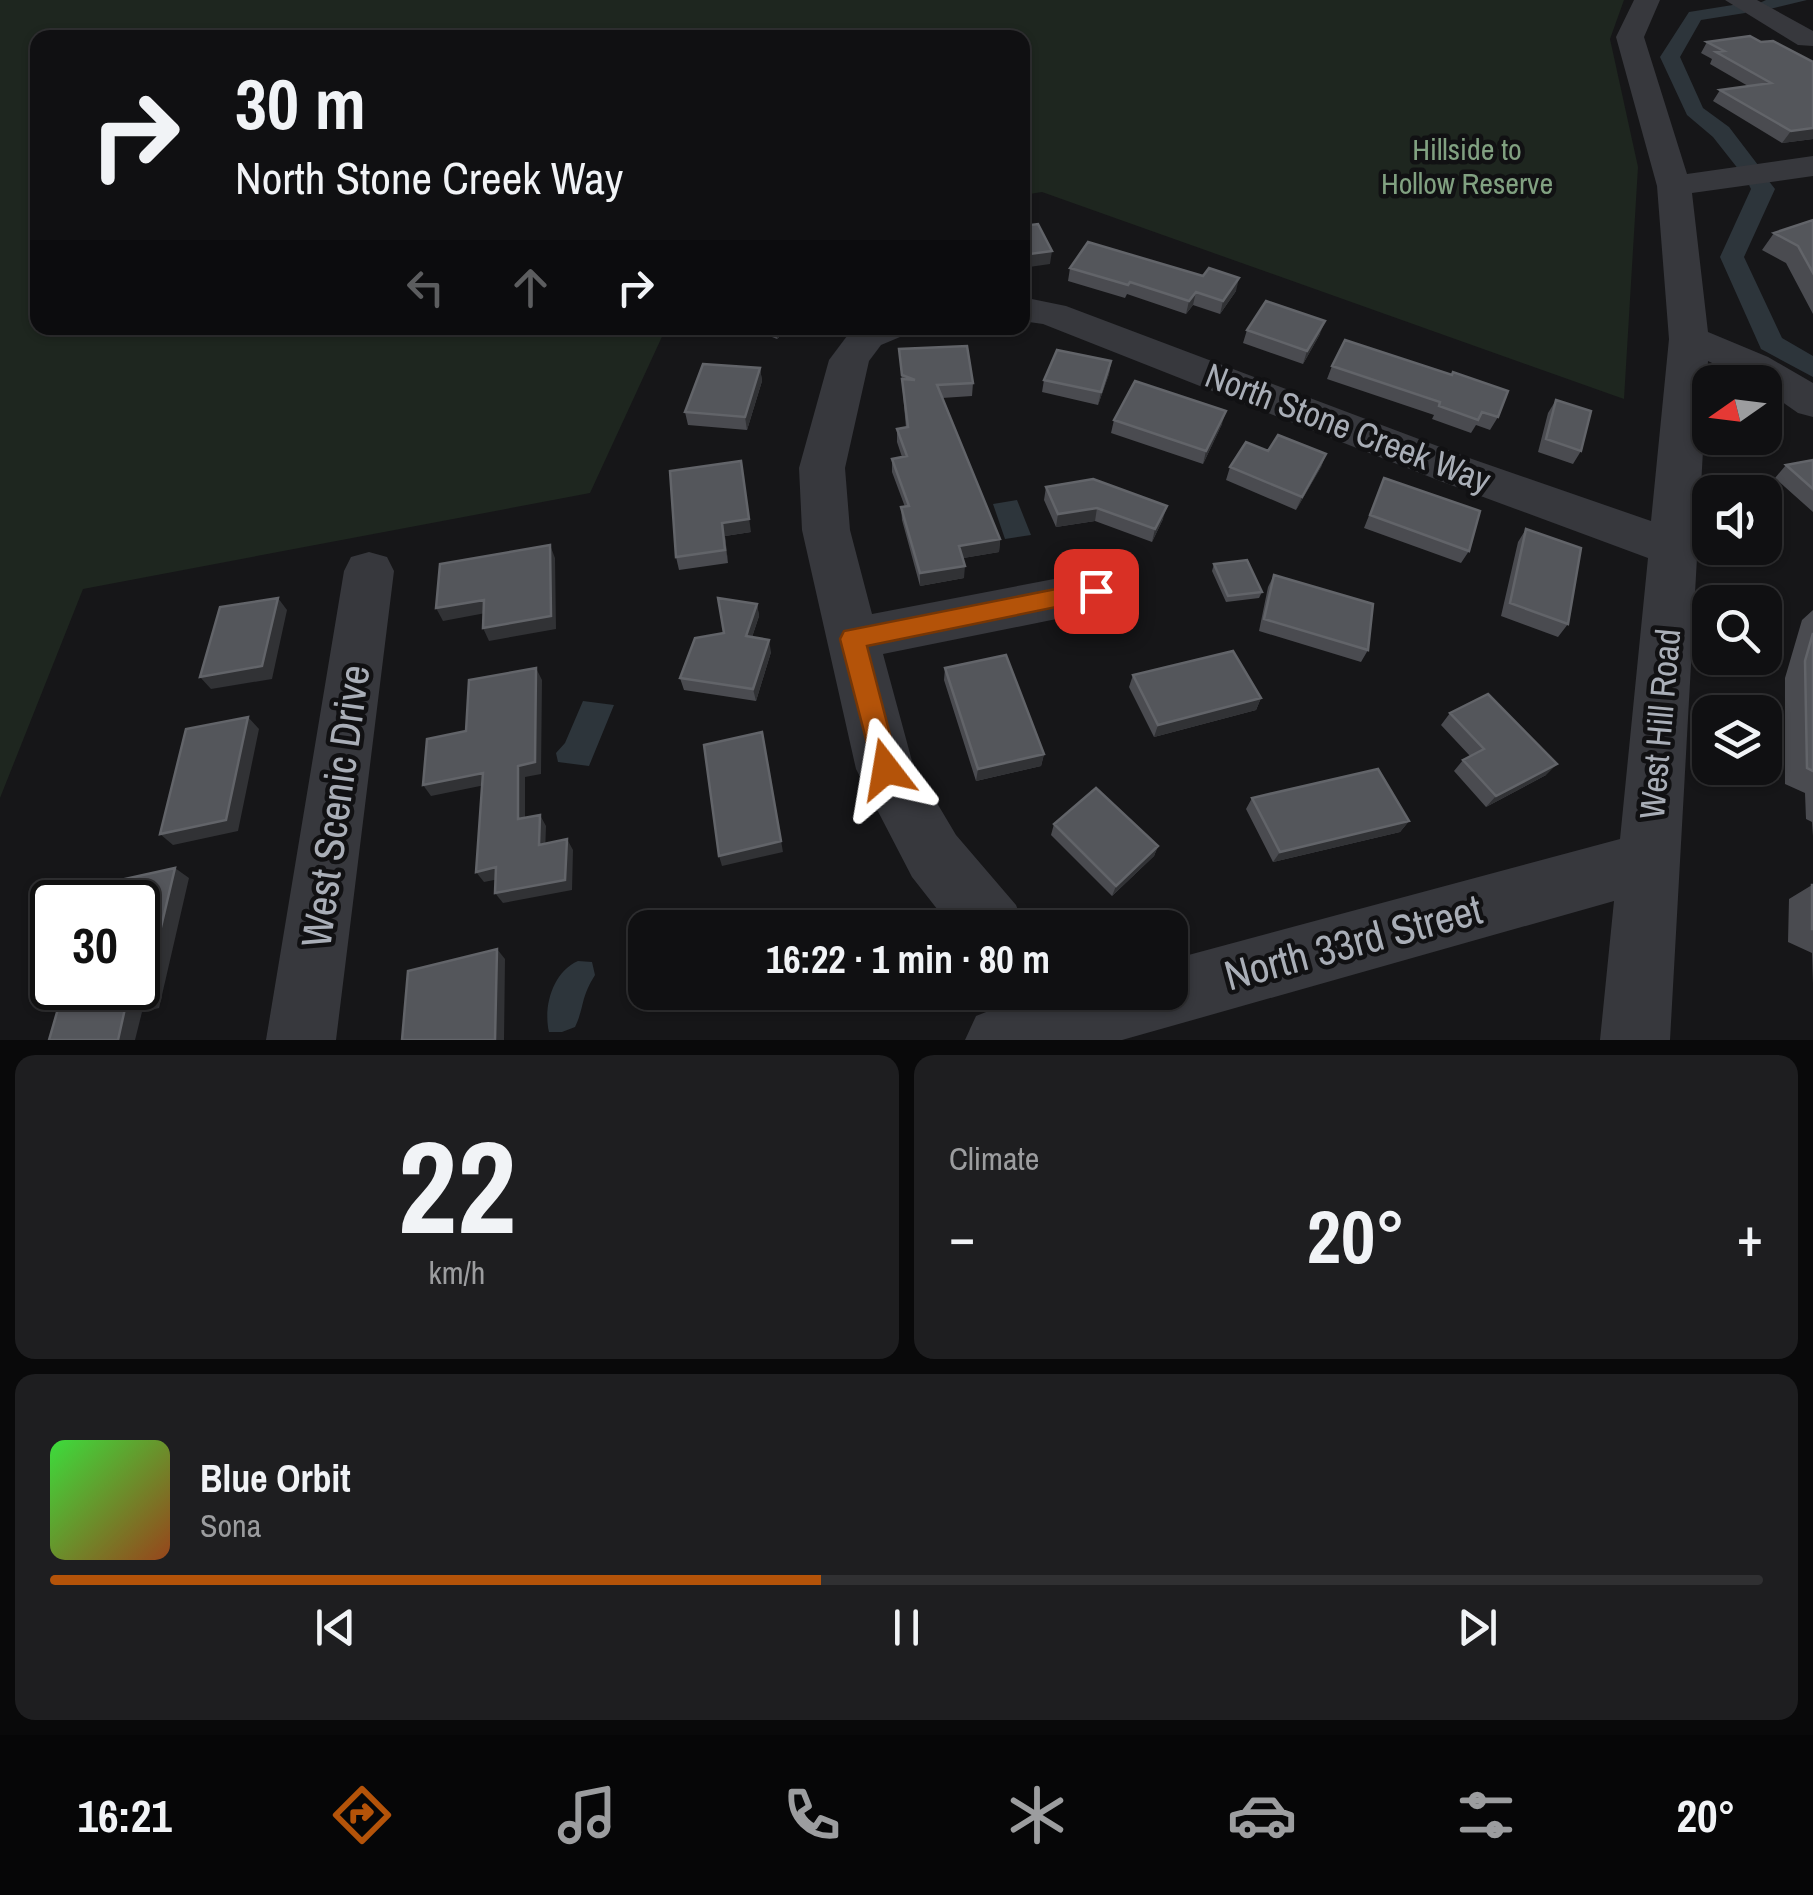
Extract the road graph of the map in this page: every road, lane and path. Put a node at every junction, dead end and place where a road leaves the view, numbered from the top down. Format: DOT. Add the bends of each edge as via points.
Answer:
graph roads {
  1 [pos="1647,0"];
  2 [pos="1738,0"];
  3 [pos="1808,39"];
  4 [pos="1813,166"];
  5 [pos="1674,186"];
  6 [pos="1030,310"];
  7 [pos="869,335"];
  8 [pos="1689,339"];
  9 [pos="1813,403"];
  10 [pos="1674,548"];
  11 [pos="369,571"];
  12 [pos="1096,591"];
  13 [pos="853,639"];
  14 [pos="1649,861"];
  15 [pos="979,910"];
  16 [pos="1188,975"];
  17 [pos="1054,1010"];
  18 [pos="301,1040"];
  19 [pos="1000,1040"];
  20 [pos="1635,1040"];
  1 -- 5 [label="street, West Hill Road" via="1630,38"];
  2 -- 3 [label="street"];
  4 -- 5 [label="street"];
  5 -- 8 [label="street, West Hill Road"];
  6 -- 10 [label="street, North Stone Creek Way"];
  7 -- 13 [label="street" via="848,360 822,468 826,530"];
  8 -- 9 [label="street" via="1746,360"];
  8 -- 10 [label="street, West Hill Road"];
  10 -- 14 [label="street, West Hill Road"];
  11 -- 18 [label="street, West Scenic Drive"];
  12 -- 13 [label="street"];
  13 -- 15 [label="street" via="886,769 934,856"];
  14 -- 16 [label="street, North 33rd Street"];
  14 -- 20 [label="street, West Hill Road"];
  17 -- 19 [label="street, North 33rd Street"];
}
